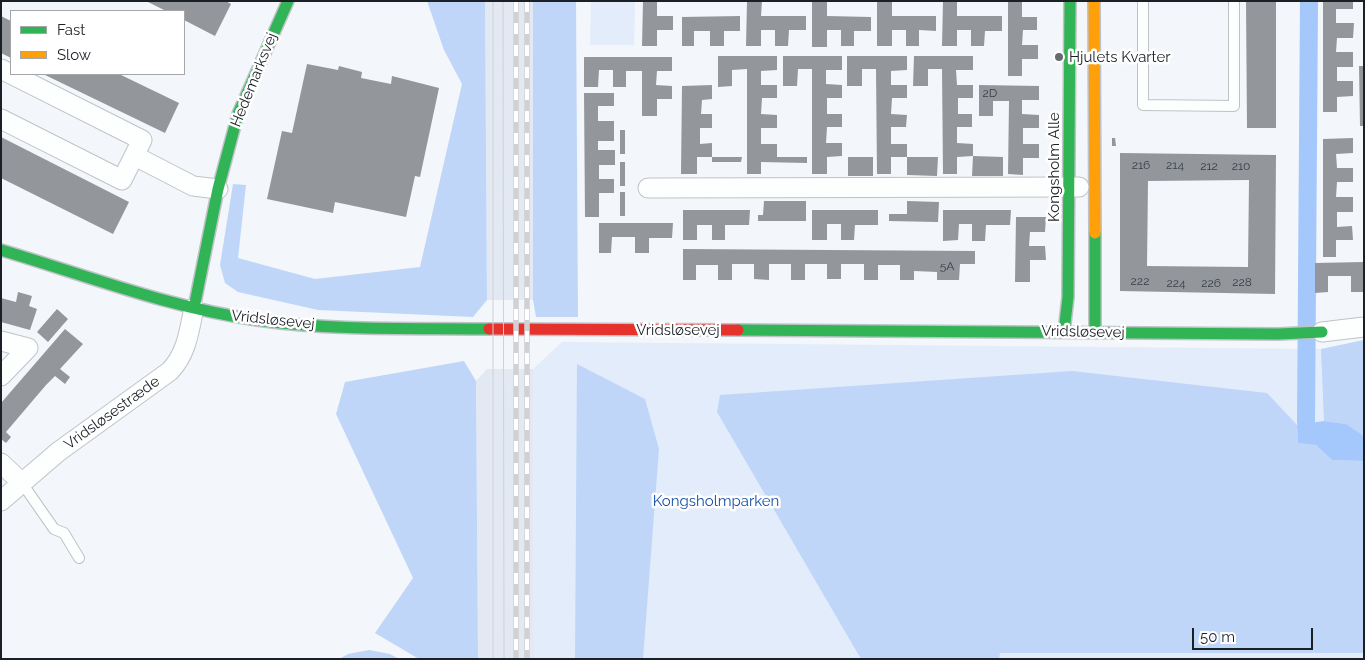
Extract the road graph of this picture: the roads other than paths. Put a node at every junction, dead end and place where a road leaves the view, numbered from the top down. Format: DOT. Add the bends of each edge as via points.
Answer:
graph roads {
  1 [pos="288,1"];
  2 [pos="1070,1"];
  3 [pos="1094,1"];
  4 [pos="1143,1"];
  5 [pos="1234,1"];
  6 [pos="13,75"];
  7 [pos="1,119"];
  8 [pos="135,156"];
  9 [pos="1094,186"];
  10 [pos="1069,187"];
  11 [pos="648,188"];
  12 [pos="218,190"];
  13 [pos="1,250"];
  14 [pos="194,308"];
  15 [pos="1364,327"];
  16 [pos="1064,332"];
  17 [pos="1095,332"];
  18 [pos="1322,332"];
  19 [pos="1,341"];
  20 [pos="1,376"];
  21 [pos="1,463"];
  22 [pos="22,483"];
  23 [pos="1,501"];
  24 [pos="79,558"];
  1 -- 12 [label="street, Hedemarksvej" via="238,114"];
  2 -- 10 [label="street, Kongsholm Alle"];
  3 -- 9 [label="street"];
  4 -- 5 [label="lane" via="1143,105 1234,106"];
  6 -- 8 [label="street" via="142,140"];
  7 -- 8 [label="street" via="122,180"];
  8 -- 12 [label="street" via="192,186"];
  9 -- 10 [label="street"];
  9 -- 17 [label="street"];
  10 -- 11 [label="street"];
  10 -- 16 [label="street, Kongsholm Alle" via="1068,297"];
  12 -- 14 [label="street, Hedemarksvej"];
  13 -- 14 [label="street, Vridsløsevej"];
  14 -- 16 [label="street, Vridsløsevej" via="299,325 390,328"];
  14 -- 22 [label="street, Vridsløsestræde" via="185,350 170,371 58,452"];
  15 -- 18 [label="street, Vridsløsevej"];
  16 -- 17 [label="street, Vridsløsevej"];
  17 -- 18 [label="street, Vridsløsevej"];
  19 -- 20 [label="street" via="28,348"];
  21 -- 22 [label="street"];
  22 -- 23 [label="street, Vridsløsestræde"];
  22 -- 24 [label="lane" via="54,529 64,533"];
}
